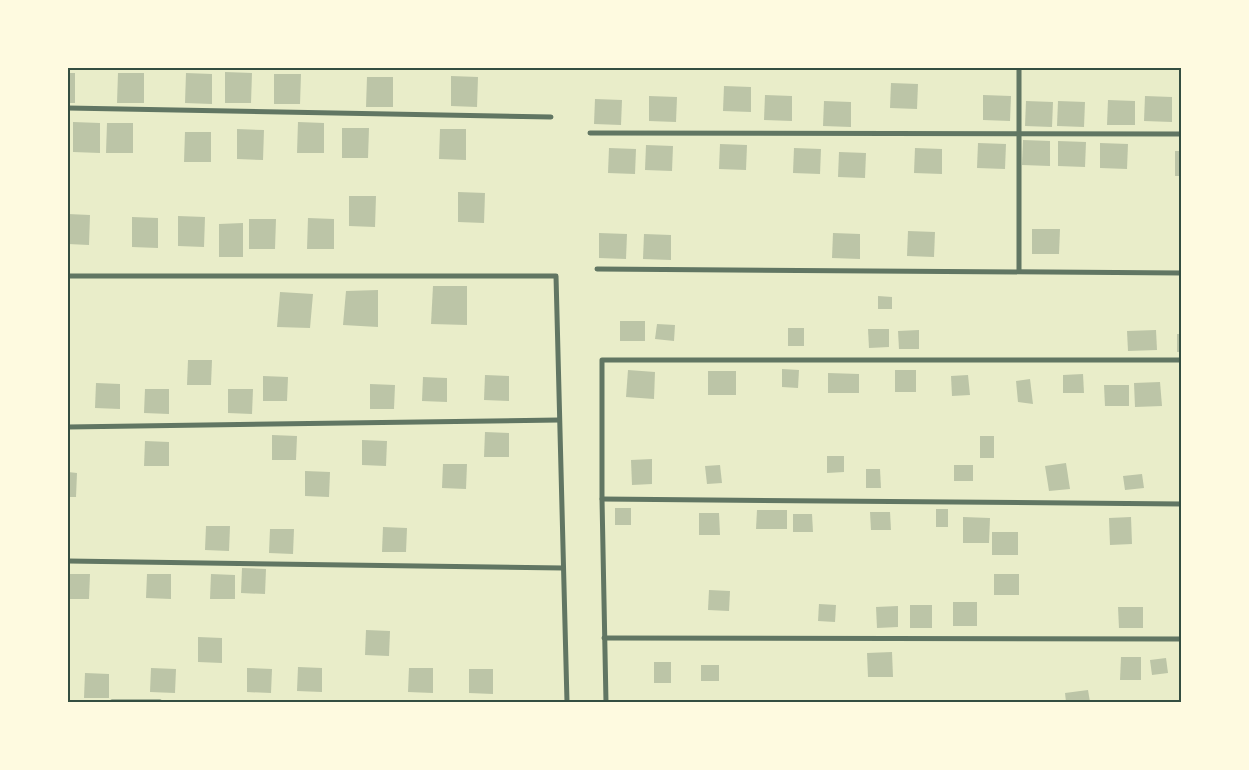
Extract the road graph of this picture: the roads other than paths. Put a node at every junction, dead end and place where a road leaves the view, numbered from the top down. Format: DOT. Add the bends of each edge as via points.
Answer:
graph roads {
  1 [pos="1019,68"];
  2 [pos="68,108"];
  3 [pos="551,116"];
  4 [pos="590,133"];
  5 [pos="1019,133"];
  6 [pos="1182,134"];
  7 [pos="597,269"];
  8 [pos="1019,270"];
  9 [pos="1182,273"];
  10 [pos="68,276"];
  11 [pos="1182,360"];
  12 [pos="560,420"];
  13 [pos="68,427"];
  14 [pos="602,498"];
  15 [pos="1182,504"];
  16 [pos="68,561"];
  17 [pos="563,568"];
  18 [pos="604,638"];
  19 [pos="1182,638"];
  20 [pos="112,702"];
  21 [pos="160,702"];
  22 [pos="567,702"];
  23 [pos="606,702"];
  1 -- 5 [label="street"];
  2 -- 3 [label="street"];
  4 -- 5 [label="street"];
  5 -- 6 [label="street"];
  5 -- 8 [label="street"];
  7 -- 8 [label="street"];
  8 -- 9 [label="street"];
  10 -- 12 [label="street" via="556,276"];
  11 -- 14 [label="street" via="602,360"];
  12 -- 13 [label="street"];
  12 -- 17 [label="street"];
  14 -- 15 [label="street"];
  14 -- 18 [label="street"];
  16 -- 17 [label="street"];
  17 -- 22 [label="street"];
  18 -- 19 [label="street"];
  18 -- 23 [label="street"];
  20 -- 21 [label="street"];
}
